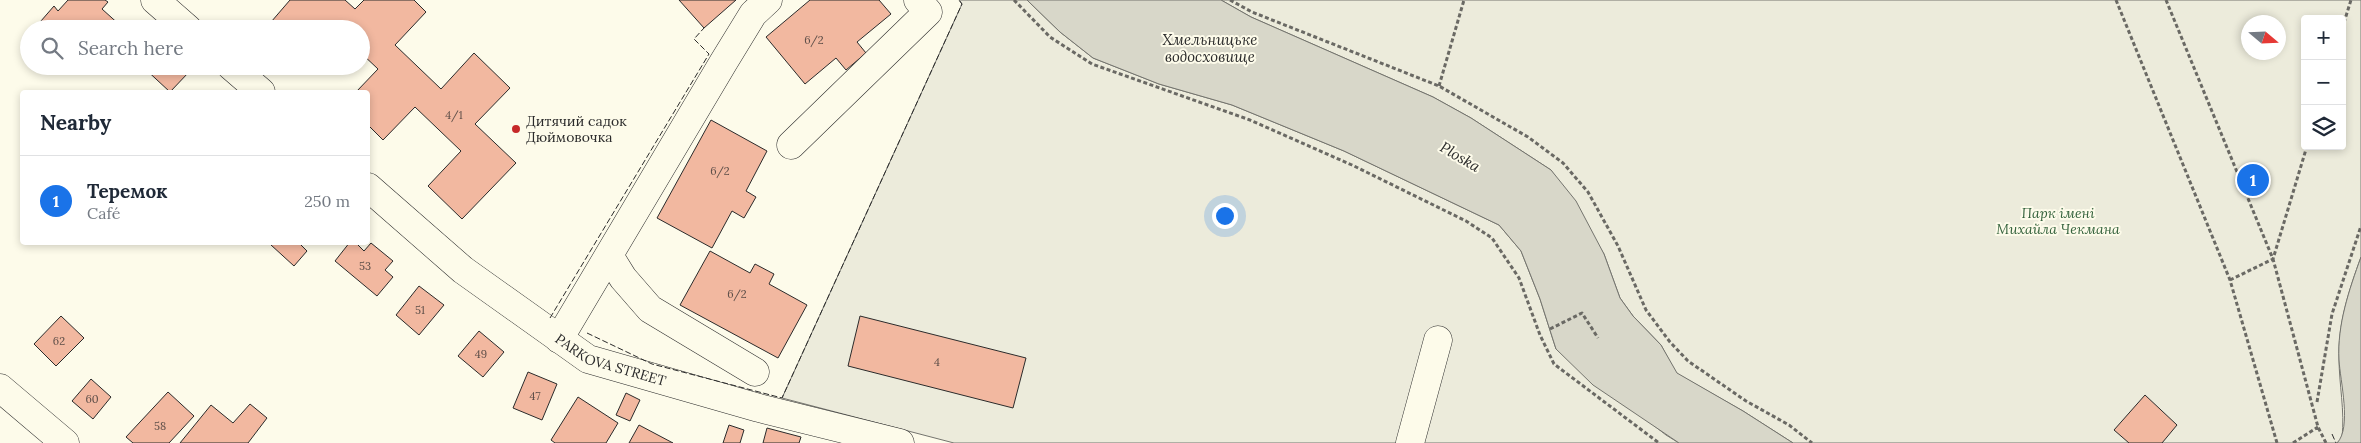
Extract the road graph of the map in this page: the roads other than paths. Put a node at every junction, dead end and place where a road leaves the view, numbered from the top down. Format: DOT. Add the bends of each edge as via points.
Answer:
graph roads {
  1 [pos="155,0"];
  2 [pos="768,0"];
  3 [pos="918,0"];
  4 [pos="178,20"];
  5 [pos="241,75"];
  6 [pos="259,90"];
  7 [pos="792,145"];
  8 [pos="370,188"];
  9 [pos="610,257"];
  10 [pos="560,339"];
  11 [pos="1438,340"];
  12 [pos="755,372"];
  13 [pos="0,388"];
  14 [pos="65,443"];
  15 [pos="900,443"];
  16 [pos="1410,443"];
  1 -- 4 [label="street"];
  2 -- 9 [label="street" via="753,14"];
  3 -- 7 [label="street" via="928,12"];
  5 -- 6 [label="street"];
  8 -- 10 [label="street, PARKOVA STREET" via="463,270"];
  9 -- 10 [label="street"];
  9 -- 12 [label="street" via="650,309"];
  10 -- 15 [label="street, PARKOVA STREET" via="588,359 741,403"];
  11 -- 16 [label="street"];
  13 -- 14 [label="street"];
}
